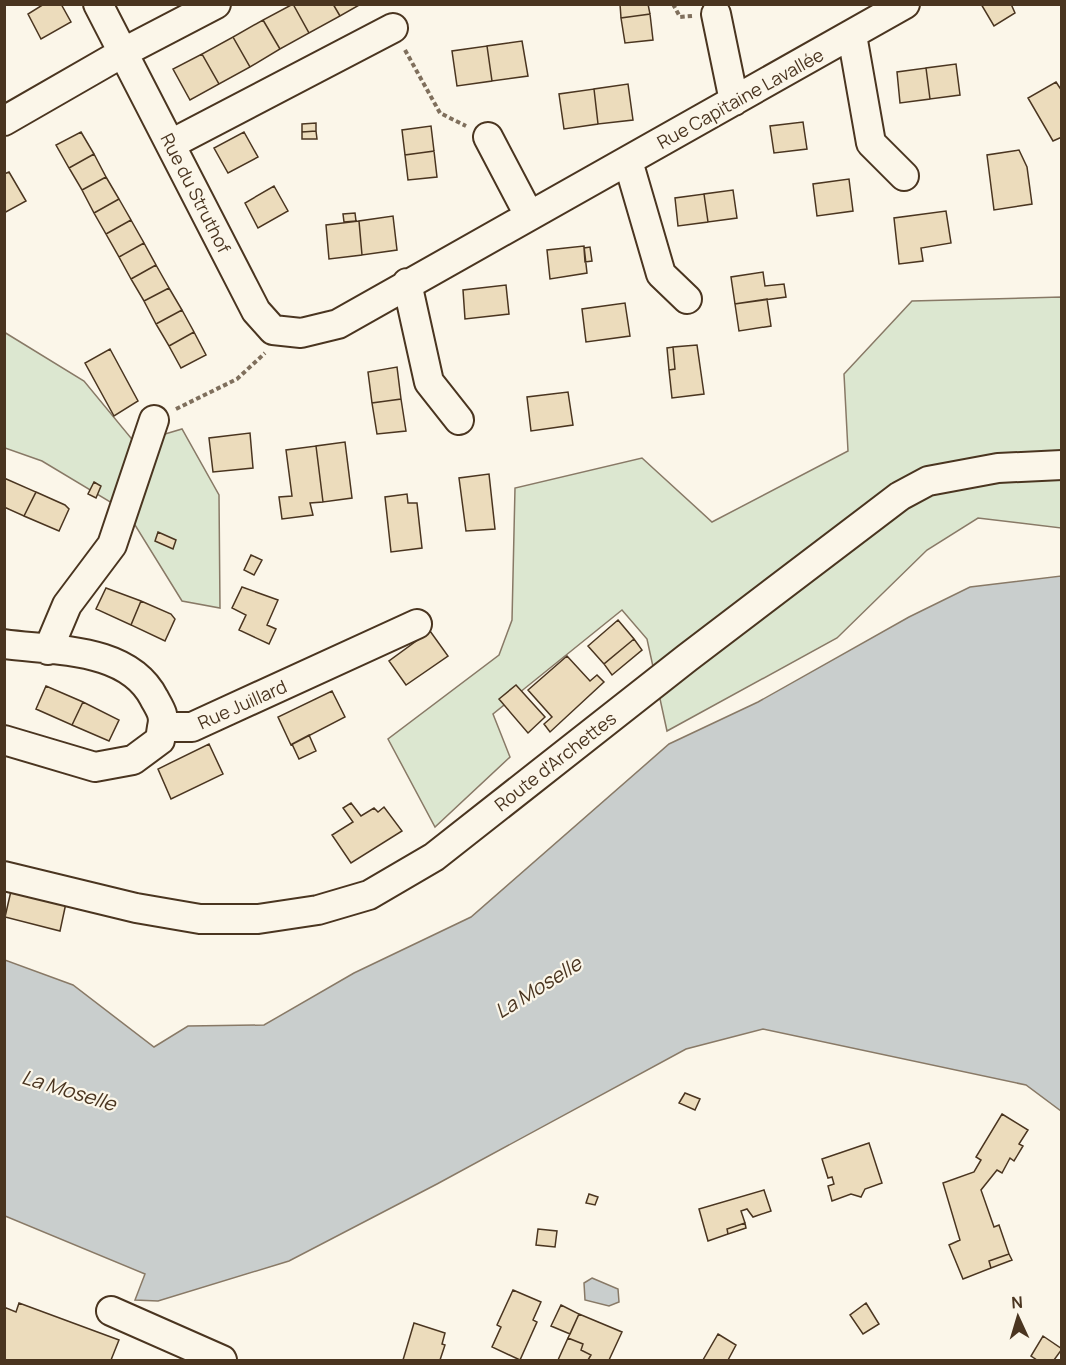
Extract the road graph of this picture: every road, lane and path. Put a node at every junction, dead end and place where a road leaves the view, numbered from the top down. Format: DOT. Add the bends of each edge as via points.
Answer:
graph roads {
  1 [pos="98,4"];
  2 [pos="216,4"];
  3 [pos="905,4"];
  4 [pos="717,14"];
  5 [pos="393,28"];
  6 [pos="852,35"];
  7 [pos="124,52"];
  8 [pos="734,101"];
  9 [pos="4,121"];
  10 [pos="488,137"];
  11 [pos="171,144"];
  12 [pos="628,161"];
  13 [pos="904,176"];
  14 [pos="529,215"];
  15 [pos="407,284"];
  16 [pos="687,299"];
  17 [pos="280,331"];
  18 [pos="154,420"];
  19 [pos="459,420"];
  20 [pos="1062,465"];
  21 [pos="417,624"];
  22 [pos="4,644"];
  23 [pos="48,650"];
  24 [pos="162,727"];
  25 [pos="4,740"];
  26 [pos="4,876"];
  27 [pos="111,1311"];
  28 [pos="222,1360"];
  1 -- 7 [label="street, Rue du Struthof"];
  2 -- 7 [label="street"];
  3 -- 6 [label="street, Rue Capitaine Lavallée"];
  4 -- 8 [label="street"];
  5 -- 10 [label="path" via="440,113"];
  5 -- 11 [label="street"];
  6 -- 8 [label="street, Rue Capitaine Lavallée"];
  6 -- 13 [label="street" via="871,143"];
  7 -- 9 [label="street"];
  7 -- 11 [label="street, Rue du Struthof"];
  8 -- 12 [label="street, Rue Capitaine Lavallée"];
  10 -- 14 [label="street"];
  11 -- 17 [label="street, Rue du Struthof" via="256,311"];
  12 -- 14 [label="street, Rue Capitaine Lavallée"];
  12 -- 16 [label="street" via="661,273"];
  14 -- 15 [label="street, Rue Capitaine Lavallée"];
  15 -- 17 [label="street, Rue Capitaine Lavallée" via="338,324 301,333"];
  15 -- 19 [label="street" via="429,382"];
  17 -- 18 [label="path" via="237,379"];
  18 -- 23 [label="street" via="112,544 67,605"];
  20 -- 26 [label="street, Route d'Archettes" via="998,468 928,481 900,496 434,857 369,895 318,910 258,919 200,919"];
  21 -- 24 [label="street, Rue Juillard" via="192,727"];
  22 -- 23 [label="street"];
  23 -- 24 [label="street" via="117,662 148,687 164,717"];
  24 -- 25 [label="street" via="160,740 133,760 95,767"];
  27 -- 28 [label="street"];
}
